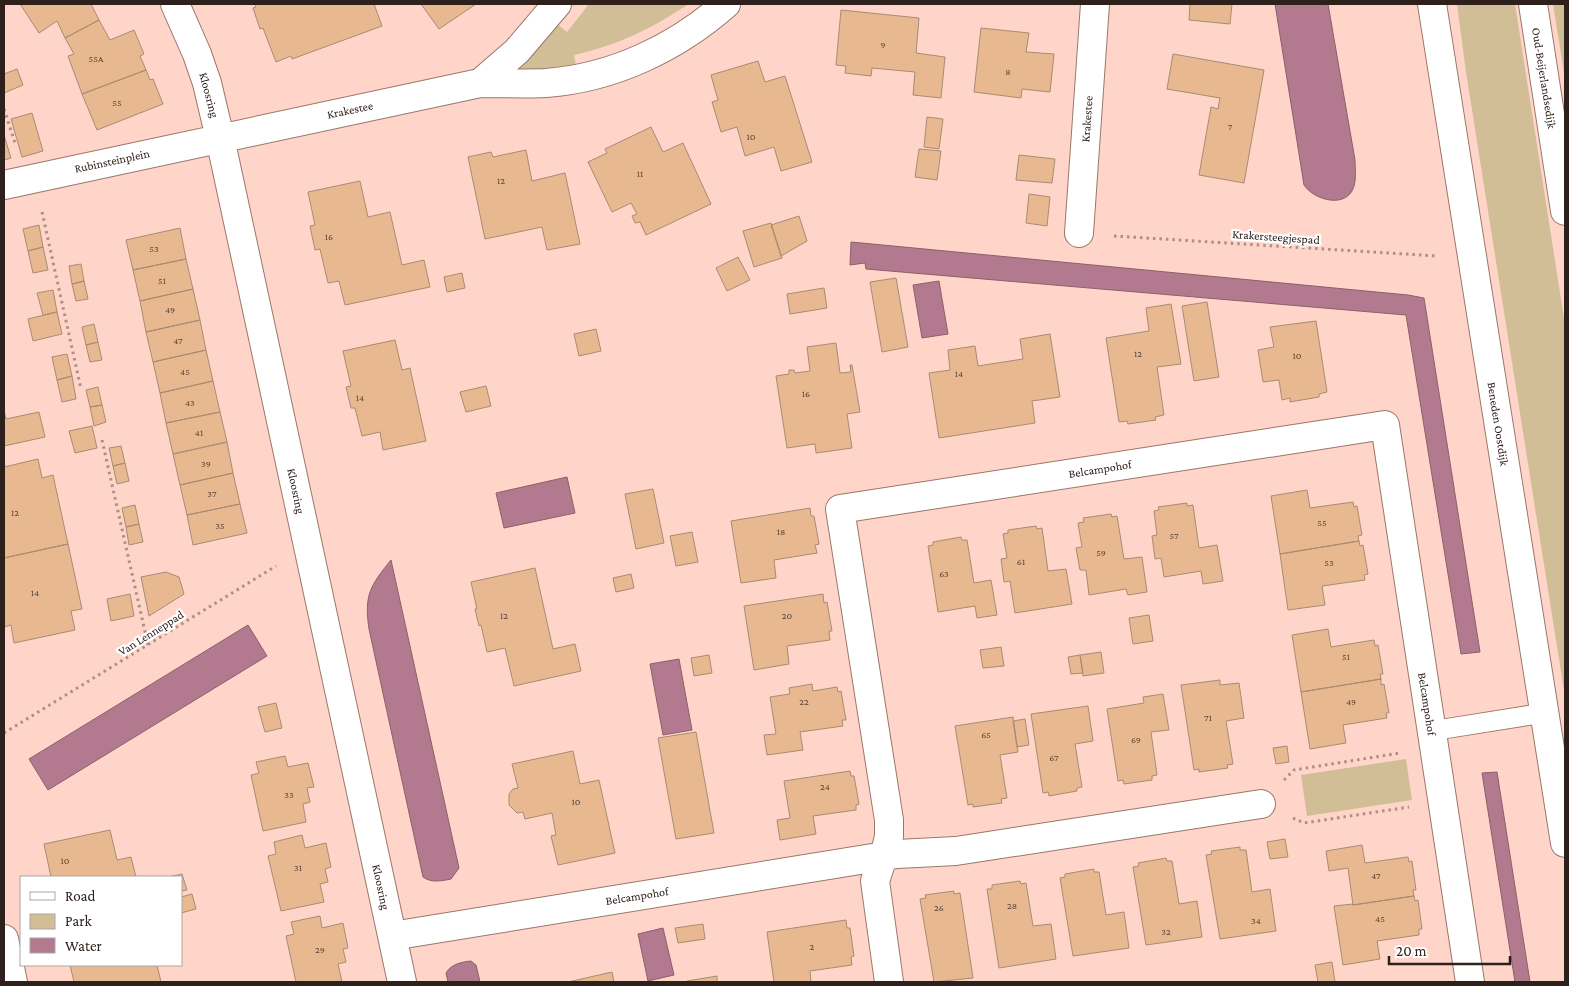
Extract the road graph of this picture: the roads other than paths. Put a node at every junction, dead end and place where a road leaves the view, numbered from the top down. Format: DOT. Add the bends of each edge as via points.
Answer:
graph roads {
  1 [pos="175,4"];
  2 [pos="558,4"];
  3 [pos="726,4"];
  4 [pos="1095,4"];
  5 [pos="1432,4"];
  6 [pos="1533,4"];
  7 [pos="480,83"];
  8 [pos="220,138"];
  9 [pos="4,185"];
  10 [pos="1565,211"];
  11 [pos="1079,233"];
  12 [pos="1544,713"];
  13 [pos="1432,739"];
  14 [pos="1261,804"];
  15 [pos="1565,843"];
  16 [pos="883,856"];
  17 [pos="392,936"];
  18 [pos="4,939"];
  19 [pos="13,982"];
  20 [pos="402,982"];
  21 [pos="889,982"];
  22 [pos="1470,982"];
  1 -- 8 [label="street, Kloosring" via="207,83"];
  2 -- 7 [label="street, Krakestee" via="517,51"];
  3 -- 7 [label="street, Krakestee" via="670,44 613,70 547,82"];
  4 -- 11 [label="street, Krakestee"];
  5 -- 12 [label="street, Beneden Oostdijk"];
  6 -- 10 [label="street, Oud-Beijerlandsedijk"];
  7 -- 8 [label="street, Krakestee"];
  8 -- 9 [label="street, Rubinsteinplein"];
  8 -- 17 [label="street, Kloosring"];
  12 -- 13 [label="lane"];
  12 -- 15 [label="street, Beneden Oostdijk"];
  13 -- 16 [label="street, Belcampohof" via="1385,425 840,509 889,820 889,836"];
  13 -- 22 [label="street, Belcampohof"];
  14 -- 16 [label="street, Belcampohof" via="956,850"];
  16 -- 17 [label="street, Belcampohof"];
  16 -- 21 [label="street, Belcampohof" via="875,888"];
  17 -- 20 [label="street, Kloosring"];
  18 -- 19 [label="street"];
}
